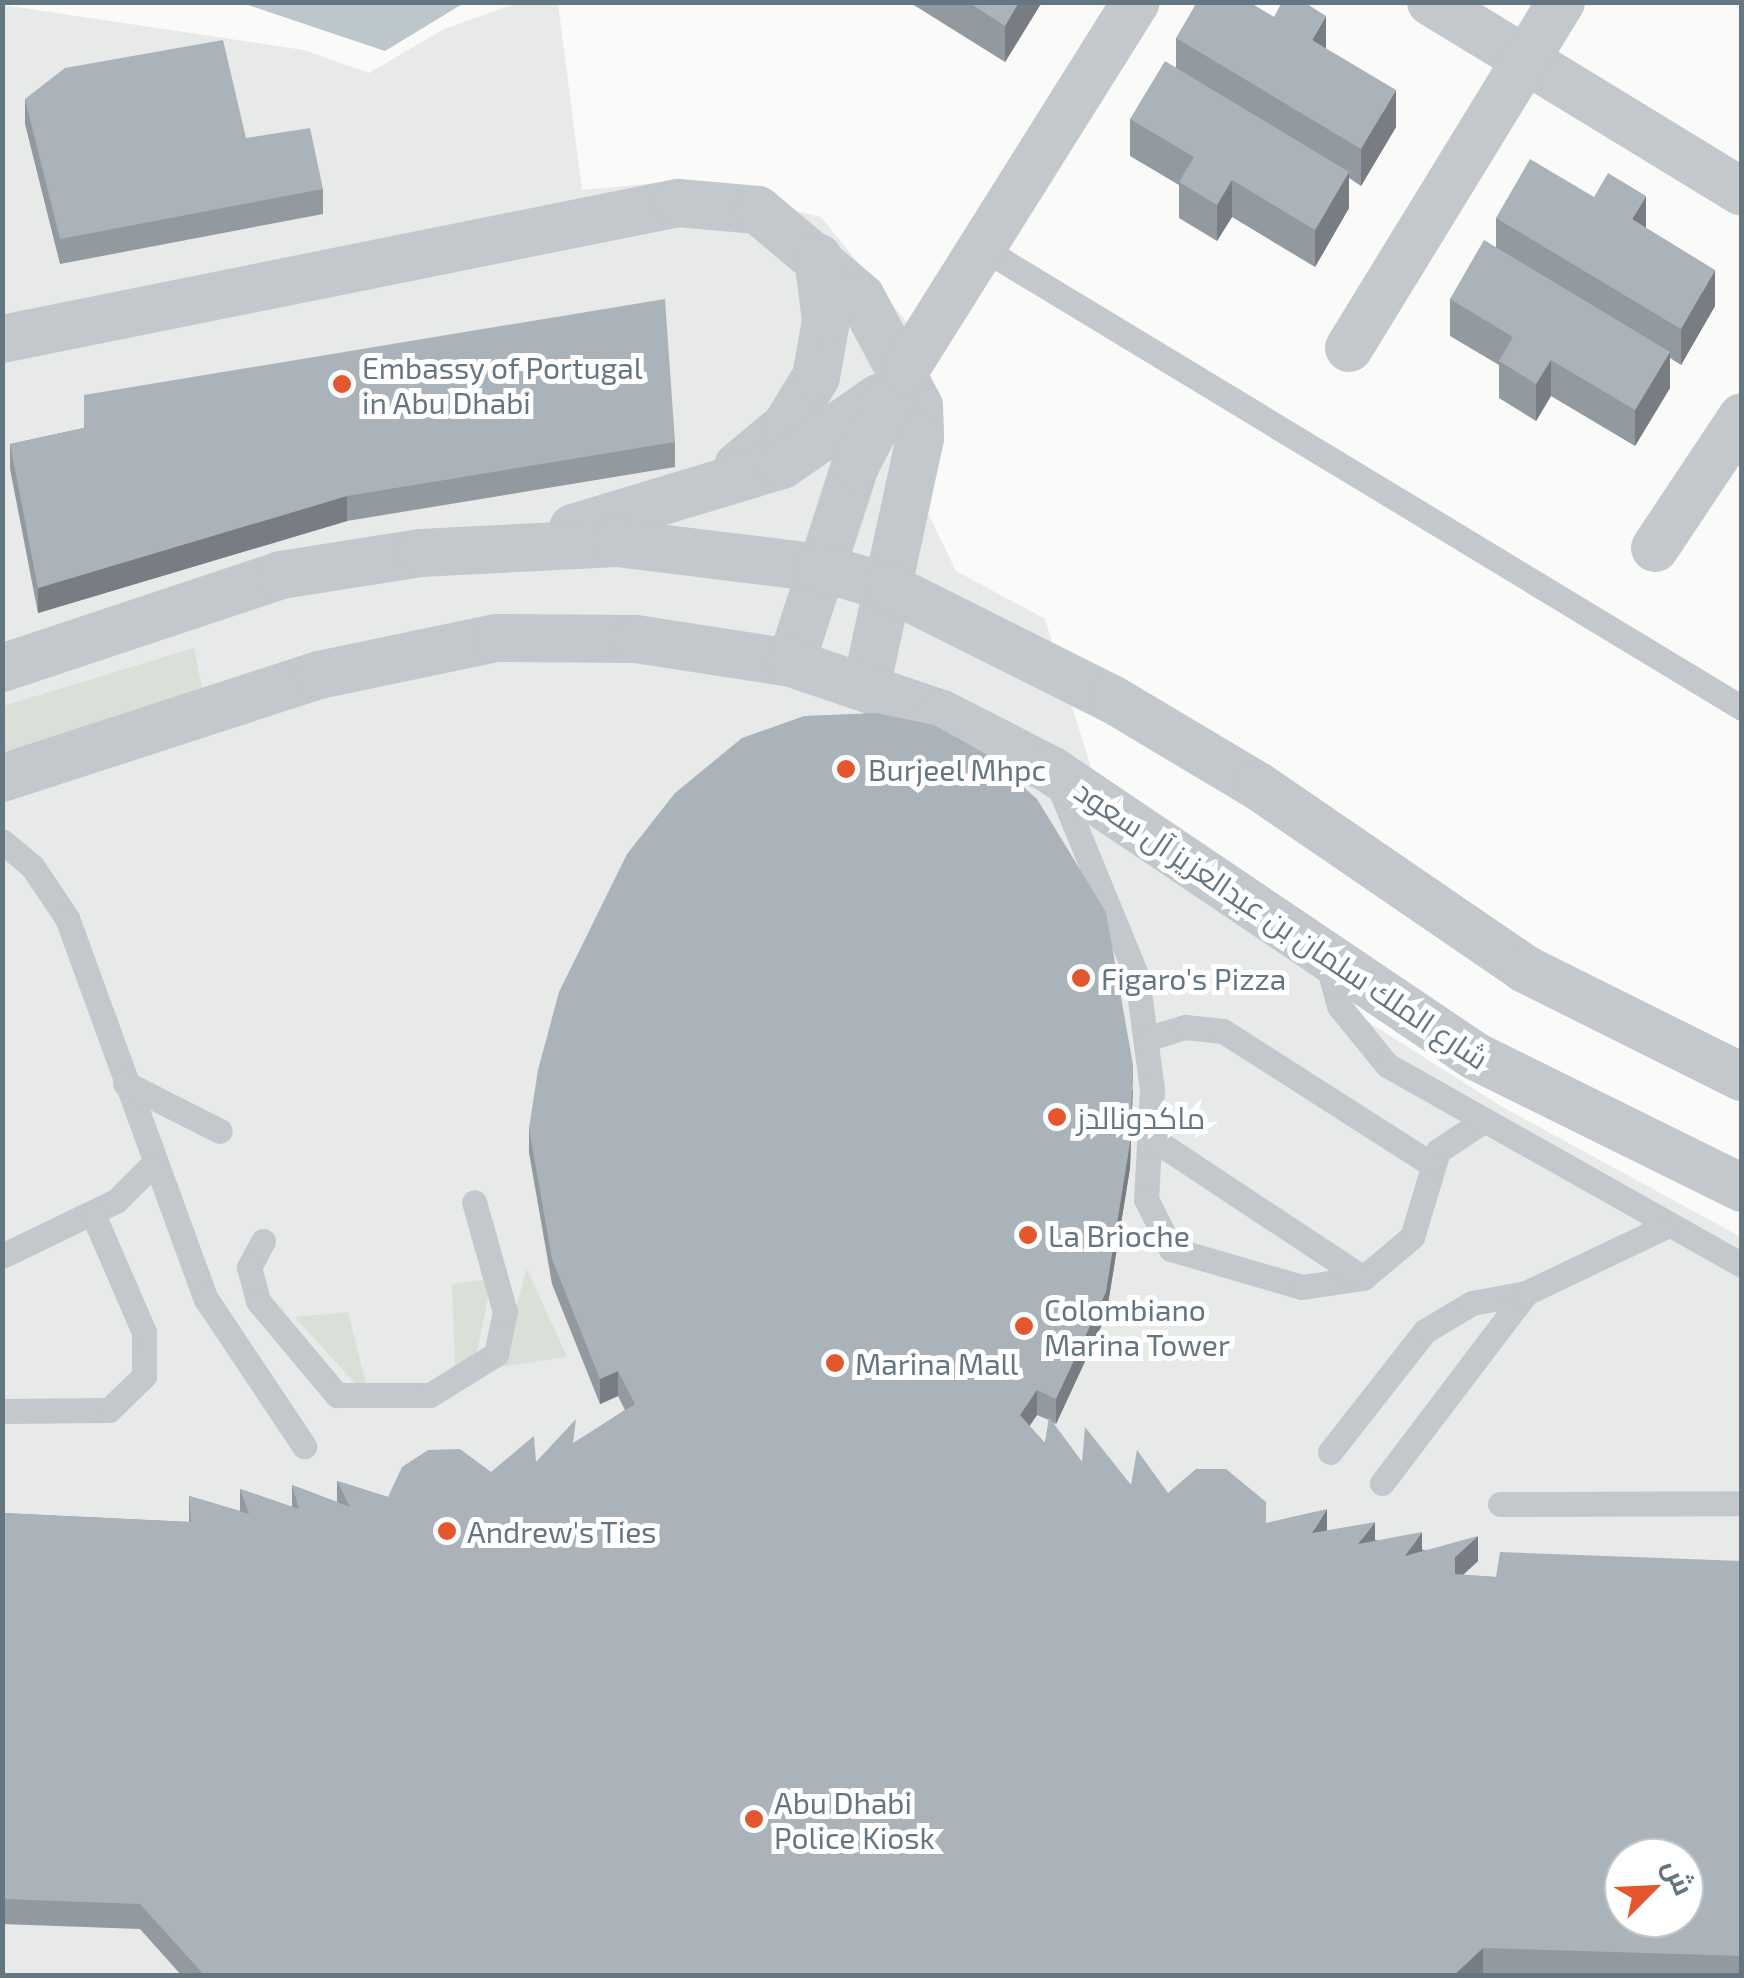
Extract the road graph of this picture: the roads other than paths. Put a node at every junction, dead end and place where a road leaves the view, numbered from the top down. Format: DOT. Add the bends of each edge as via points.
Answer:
graph roads {
  1 [pos="1136,2"];
  2 [pos="1431,2"];
  3 [pos="1561,2"];
  4 [pos="1525,59"];
  5 [pos="1742,192"];
  6 [pos="987,251"];
  7 [pos="818,258"];
  8 [pos="3,339"];
  9 [pos="1349,348"];
  10 [pos="905,370"];
  11 [pos="1742,416"];
  12 [pos="705,492"];
  13 [pos="517,544"];
  14 [pos="1655,548"];
  15 [pos="820,568"];
  16 [pos="888,587"];
  17 [pos="791,663"];
  18 [pos="2,668"];
  19 [pos="867,684"];
  20 [pos="1742,708"];
  21 [pos="1052,770"];
  22 [pos="2,778"];
  23 [pos="2,841"];
  24 [pos="1326,958"];
  25 [pos="1150,1038"];
  26 [pos="1742,1077"];
  27 [pos="125,1083"];
  28 [pos="1480,1123"];
  29 [pos="220,1130"];
  30 [pos="1150,1137"];
  31 [pos="153,1164"];
  32 [pos="1431,1164"];
  33 [pos="1742,1188"];
  34 [pos="474,1202"];
  35 [pos="93,1214"];
  36 [pos="1662,1228"];
  37 [pos="264,1241"];
  38 [pos="2,1256"];
  39 [pos="1742,1265"];
  40 [pos="1363,1278"];
  41 [pos="1526,1294"];
  42 [pos="2,1411"];
  43 [pos="304,1446"];
  44 [pos="1330,1452"];
  45 [pos="1382,1483"];
  46 [pos="1742,1503"];
  47 [pos="1500,1504"];
  1 -- 6 [label="street"];
  2 -- 4 [label="street"];
  3 -- 4 [label="street"];
  4 -- 5 [label="street"];
  4 -- 9 [label="street"];
  6 -- 10 [label="street"];
  6 -- 20 [label="lane"];
  7 -- 8 [label="street" via="758,210 705,200"];
  7 -- 10 [label="street" via="860,297"];
  7 -- 12 [label="street" via="826,321 816,377 786,426"];
  10 -- 12 [label="street" via="816,448"];
  10 -- 15 [label="street" via="855,466"];
  10 -- 16 [label="street" via="920,438"];
  11 -- 14 [label="street"];
  12 -- 13 [label="street"];
  13 -- 15 [label="street" via="617,543"];
  13 -- 18 [label="street" via="282,575"];
  15 -- 16 [label="street"];
  15 -- 17 [label="street"];
  16 -- 19 [label="street"];
  16 -- 26 [label="street" via="1186,742 1526,969"];
  17 -- 19 [label="street, شارع الملك سلمان بن عبدالعزيز آل سعود"];
  17 -- 22 [label="street, شارع الملك سلمان بن عبدالعزيز آل سعود" via="636,639 496,638 319,675"];
  19 -- 21 [label="street, شارع الملك سلمان بن عبدالعزيز آل سعود"];
  21 -- 24 [label="street, شارع الملك سلمان بن عبدالعزيز آل سعود"];
  21 -- 25 [label="lane" via="1120,924"];
  23 -- 27 [label="lane" via="32,866 67,918"];
  24 -- 28 [label="lane" via="1339,1006 1373,1052"];
  24 -- 33 [label="street, شارع الملك سلمان بن عبدالعزيز آل سعود" via="1490,1065"];
  25 -- 30 [label="lane"];
  25 -- 32 [label="lane" via="1185,1027 1223,1031"];
  27 -- 29 [label="lane"];
  27 -- 31 [label="lane"];
  28 -- 32 [label="lane" via="1449,1138"];
  28 -- 36 [label="lane"];
  30 -- 40 [label="lane"];
  30 -- 40 [label="lane" via="1149,1217 1171,1249 1302,1287"];
  31 -- 35 [label="lane"];
  31 -- 43 [label="lane" via="206,1298"];
  32 -- 40 [label="lane" via="1412,1237"];
  34 -- 37 [label="lane" via="505,1312 496,1354 430,1395 337,1395 258,1302 249,1267"];
  35 -- 38 [label="lane"];
  35 -- 42 [label="lane" via="144,1332 144,1376 109,1410"];
  36 -- 39 [label="lane"];
  36 -- 41 [label="lane"];
  41 -- 44 [label="lane" via="1472,1303 1425,1330"];
  41 -- 45 [label="lane"];
  46 -- 47 [label="lane"];
}
